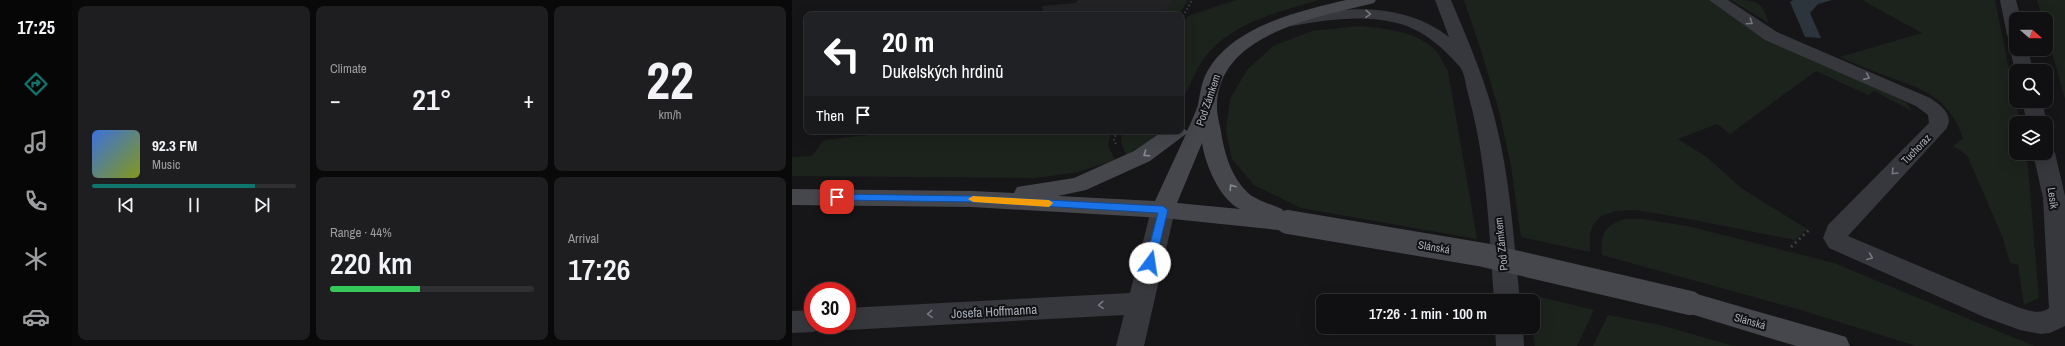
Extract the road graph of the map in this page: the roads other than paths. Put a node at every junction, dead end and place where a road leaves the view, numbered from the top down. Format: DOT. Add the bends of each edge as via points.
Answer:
graph roads {
  1 [pos="1346,0"];
  2 [pos="1368,0"];
  3 [pos="1443,0"];
  4 [pos="1717,0"];
  5 [pos="2008,0"];
  6 [pos="1316,12"];
  7 [pos="2011,12"];
  8 [pos="1287,22"];
  9 [pos="1470,69"];
  10 [pos="1207,107"];
  11 [pos="1184,126"];
  12 [pos="1173,134"];
  13 [pos="2046,160"];
  14 [pos="792,197"];
  15 [pos="981,200"];
  16 [pos="2060,200"];
  17 [pos="1163,210"];
  18 [pos="1288,222"];
  19 [pos="1506,294"];
  20 [pos="1140,303"];
  21 [pos="1993,309"];
  22 [pos="856,319"];
  23 [pos="804,321"];
  24 [pos="792,322"];
  25 [pos="1509,334"];
  26 [pos="1130,346"];
  27 [pos="1510,346"];
  28 [pos="1836,346"];
  1 -- 6 [label="main road"];
  2 -- 6 [label="main road, Pod Zámkem"];
  3 -- 9 [label="street, Pod Zámkem"];
  4 -- 21 [label="street, Tuchoraz, one-way" via="1771,36 1923,102 1936,111 1941,120 1939,125 1837,231 1835,238 1844,246"];
  5 -- 7 [label="street"];
  6 -- 8 [label="main road, Pod Zámkem"];
  8 -- 9 [label="street, Pod Zámkem, one-way" via="1346,14 1400,19 1417,24 1436,35"];
  8 -- 10 [label="main road, Pod Zámkem" via="1249,39 1230,55 1215,74"];
  9 -- 19 [label="street, Pod Zámkem" via="1488,132"];
  10 -- 11 [label="main road"];
  10 -- 17 [label="main road, Pod Zámkem"];
  18 -- 10 [label="main road, one-way" via="1239,198 1215,158"];
  12 -- 15 [label="main road, one-way" via="1142,156 1078,185"];
  13 -- 16 [label="street, Lesík"];
  14 -- 15 [label="main road"];
  15 -- 17 [label="main road, Slánská"];
  16 -- 21 [label="street, Lesík" via="2060,315 2048,322 2038,323"];
  17 -- 18 [label="main road, Slánská"];
  17 -- 20 [label="street"];
  18 -- 28 [label="main road, Slánská, bridge" via="1484,255 1690,303"];
  20 -- 22 [label="street, Josefa Hoffmanna, one-way"];
  20 -- 26 [label="street"];
  23 -- 24 [label="street"];
  25 -- 27 [label="street"];
}
